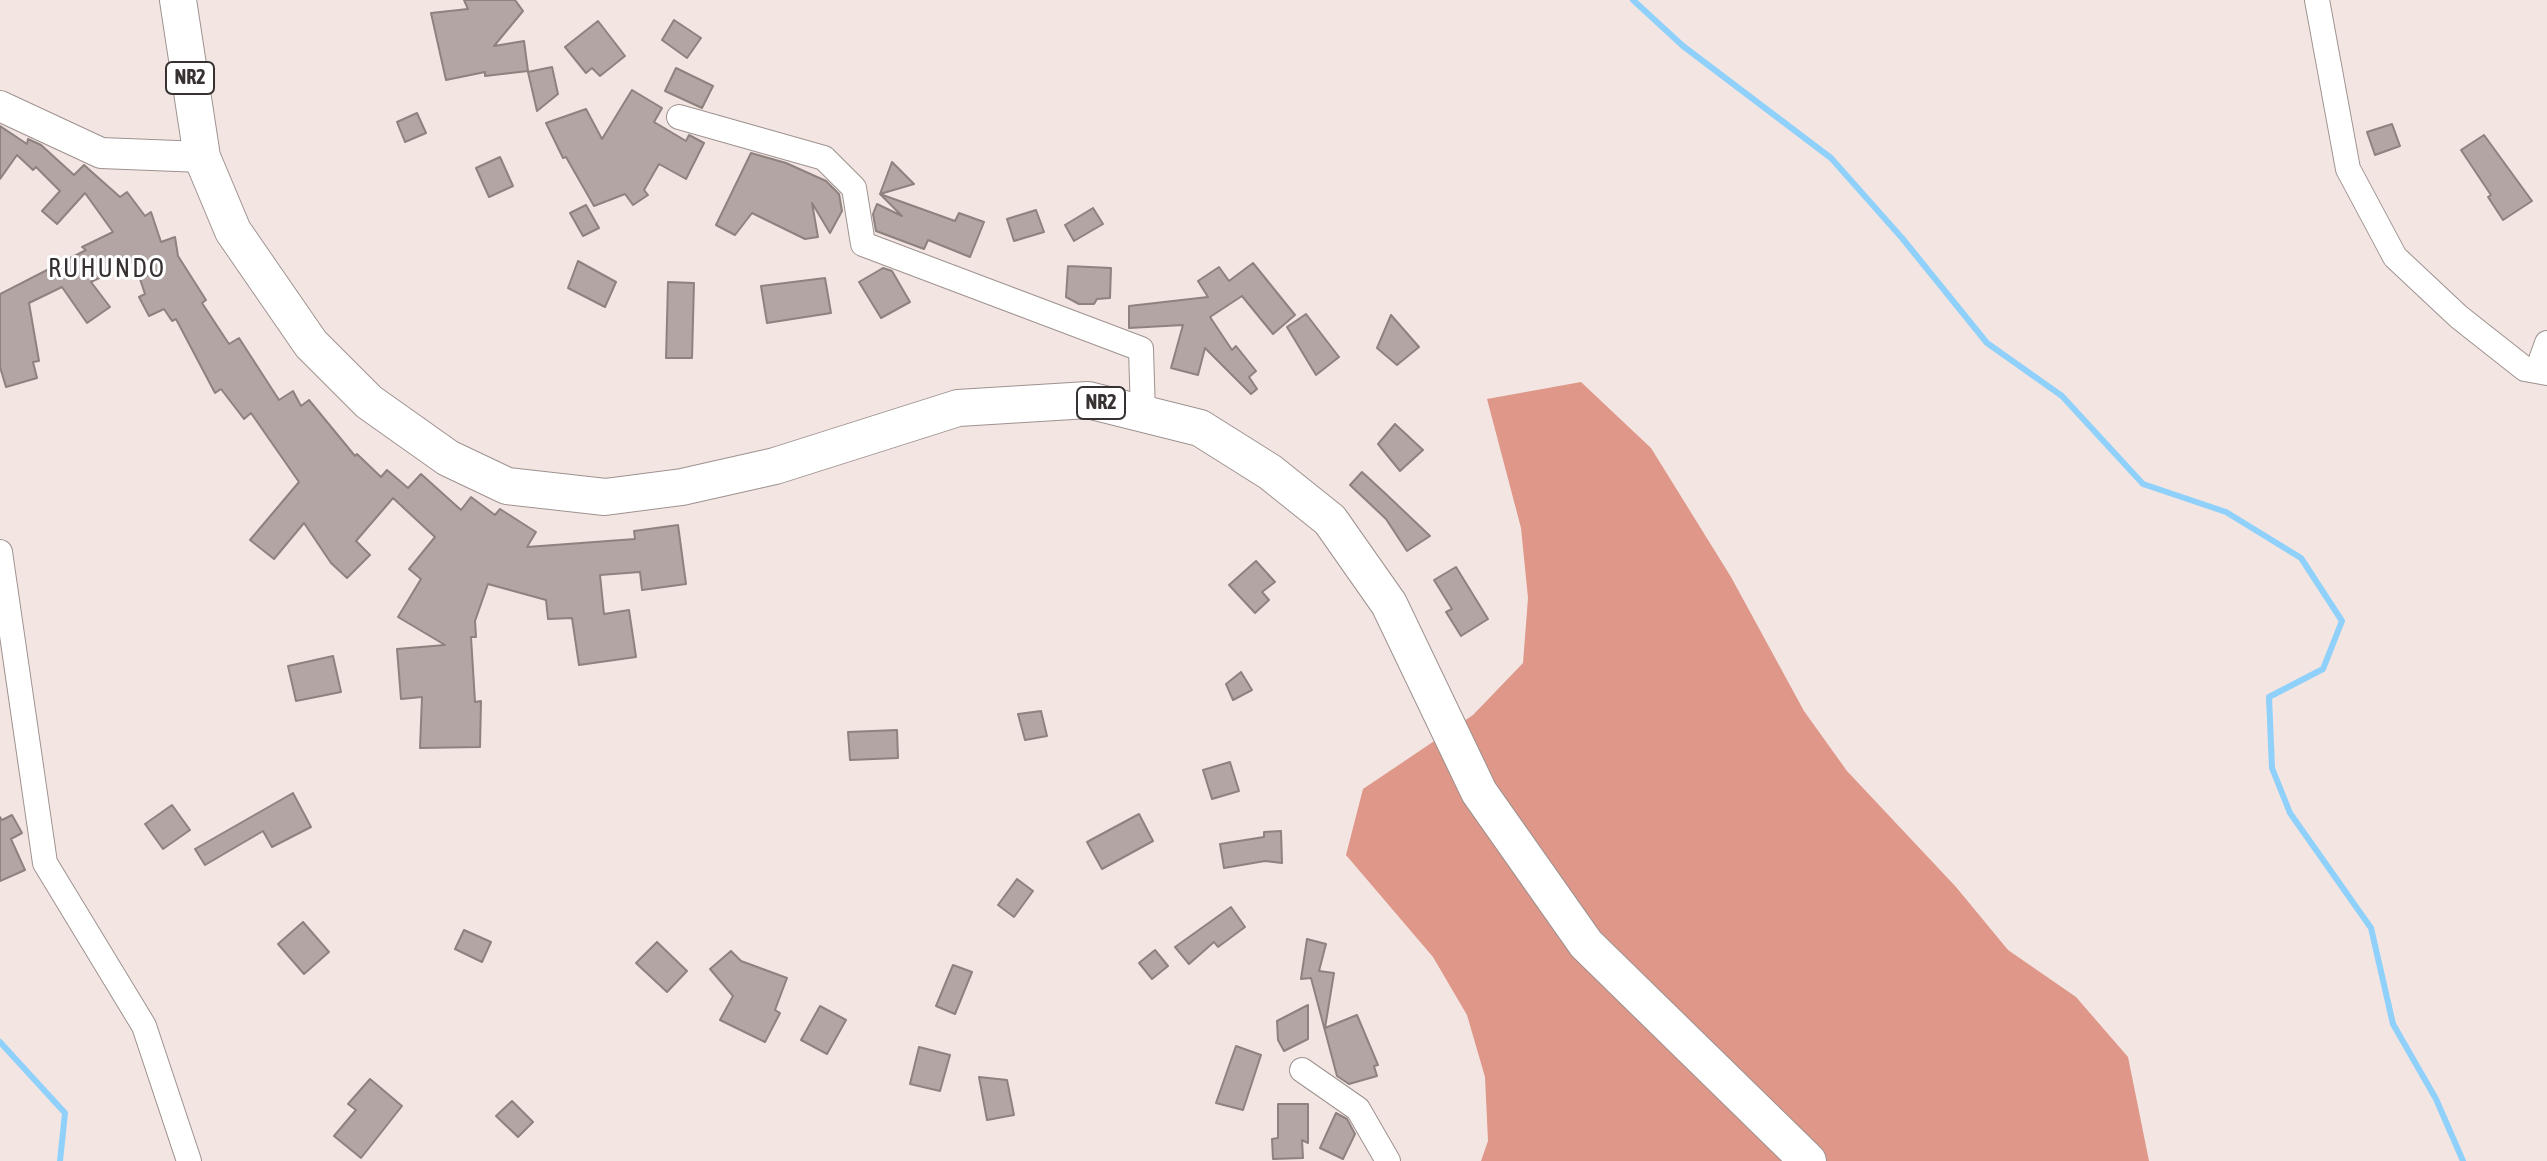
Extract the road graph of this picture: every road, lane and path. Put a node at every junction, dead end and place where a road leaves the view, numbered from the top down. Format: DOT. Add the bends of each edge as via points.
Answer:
graph roads {
  1 [pos="178,0"];
  2 [pos="2317,0"];
  3 [pos="0,106"];
  4 [pos="679,117"];
  5 [pos="202,157"];
  6 [pos="2547,343"];
  7 [pos="2542,372"];
  8 [pos="1143,414"];
  9 [pos="0,552"];
  10 [pos="1302,1070"];
  11 [pos="189,1161"];
  12 [pos="1388,1161"];
  13 [pos="1808,1161"];
  1 -- 5 [label="highway, NR2"];
  2 -- 7 [label="street" via="2348,169 2395,257 2525,369"];
  3 -- 5 [label="main road" via="101,153"];
  4 -- 8 [label="street" via="824,158 854,188 863,244 1141,349"];
  5 -- 8 [label="highway, NR2" via="233,231 311,344 369,402 448,458 507,486 605,497 682,487 775,466 958,408 1088,400"];
  6 -- 7 [label="street"];
  8 -- 13 [label="highway, NR2" via="1200,428 1270,472 1330,520 1389,604 1479,792 1586,944"];
  9 -- 11 [label="street" via="45,863 144,1026"];
  10 -- 12 [label="street" via="1358,1109"];
}
